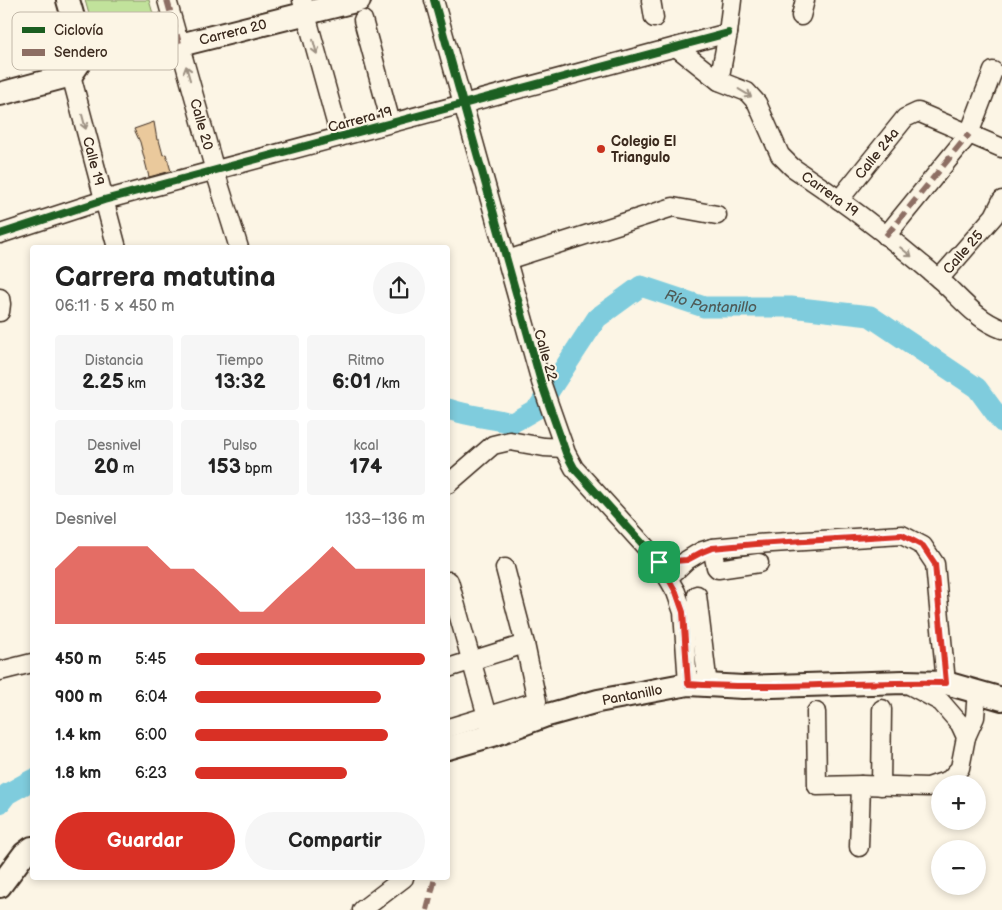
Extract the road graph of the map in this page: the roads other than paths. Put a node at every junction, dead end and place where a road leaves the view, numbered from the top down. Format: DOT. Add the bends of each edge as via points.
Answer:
graph roads {
  1 [pos="434,0"];
  2 [pos="651,0"];
  3 [pos="732,0"];
  4 [pos="303,7"];
  5 [pos="361,10"];
  6 [pos="654,18"];
  7 [pos="728,33"];
  8 [pos="178,39"];
  9 [pos="179,43"];
  10 [pos="676,47"];
  11 [pos="74,70"];
  12 [pos="993,71"];
  13 [pos="71,75"];
  14 [pos="719,81"];
  15 [pos="0,94"];
  16 [pos="463,104"];
  17 [pos="391,123"];
  18 [pos="969,134"];
  19 [pos="340,137"];
  20 [pos="1002,148"];
  21 [pos="215,171"];
  22 [pos="104,200"];
  23 [pos="839,200"];
  24 [pos="1002,200"];
  25 [pos="717,215"];
  26 [pos="0,234"];
  27 [pos="886,236"];
  28 [pos="116,245"];
  29 [pos="238,245"];
  30 [pos="507,260"];
  31 [pos="939,279"];
  32 [pos="0,298"];
  33 [pos="0,312"];
  34 [pos="1002,328"];
  35 [pos="561,440"];
  36 [pos="450,482"];
  37 [pos="712,548"];
  38 [pos="687,560"];
  39 [pos="659,562"];
  40 [pos="759,563"];
  41 [pos="505,568"];
  42 [pos="668,578"];
  43 [pos="450,584"];
  44 [pos="697,595"];
  45 [pos="525,644"];
  46 [pos="472,660"];
  47 [pos="30,664"];
  48 [pos="450,667"];
  49 [pos="0,671"];
  50 [pos="904,682"];
  51 [pos="946,683"];
  52 [pos="698,685"];
  53 [pos="977,691"];
  54 [pos="1002,699"];
  55 [pos="882,709"];
  56 [pos="816,712"];
  57 [pos="489,726"];
  58 [pos="450,728"];
  59 [pos="966,737"];
  60 [pos="450,747"];
  61 [pos="861,785"];
  62 [pos="881,786"];
  63 [pos="860,847"];
  64 [pos="30,850"];
  65 [pos="401,880"];
  66 [pos="0,886"];
  67 [pos="362,910"];
  1 -- 16 [label="street, Calle 22"];
  2 -- 6 [label="street"];
  3 -- 7 [label="street"];
  4 -- 5 [label="main road, Carrera 20"];
  4 -- 9 [label="main road, Carrera 20" via="188,43"];
  4 -- 19 [label="street, one-way"];
  5 -- 17 [label="street"];
  7 -- 10 [label="street, Carrera 19"];
  7 -- 14 [label="street"];
  8 -- 9 [label="street, Calle 20"];
  21 -- 9 [label="street, Calle 20, one-way"];
  10 -- 14 [label="street, Carrera 19"];
  10 -- 16 [label="street, Carrera 19"];
  11 -- 13 [label="main road"];
  12 -- 18 [label="street"];
  13 -- 15 [label="main road"];
  13 -- 22 [label="street, Calle 19, one-way"];
  14 -- 23 [label="street, Carrera 19, one-way" via="748,92 757,103 780,155"];
  16 -- 17 [label="street, Carrera 19"];
  16 -- 30 [label="street, Calle 22"];
  17 -- 19 [label="street, Carrera 19"];
  18 -- 20 [label="street"];
  18 -- 23 [label="street, Calle 24a" via="918,112 905,118"];
  18 -- 27 [label="street"];
  19 -- 21 [label="street, Carrera 19"];
  21 -- 22 [label="street, Carrera 19"];
  21 -- 29 [label="street, Calle 20"];
  22 -- 26 [label="street, Carrera 19"];
  22 -- 28 [label="street, Calle 19"];
  23 -- 27 [label="street, Carrera 19"];
  24 -- 31 [label="street, Calle 25" via="994,216"];
  25 -- 30 [label="street" via="673,208"];
  27 -- 31 [label="street, Carrera 19, one-way"];
  30 -- 35 [label="street, Calle 22"];
  31 -- 34 [label="street, Carrera 19" via="976,314"];
  32 -- 33 [label="street"];
  35 -- 36 [label="street" via="544,447 510,441 493,445"];
  35 -- 39 [label="street, Calle 22" via="574,468"];
  37 -- 38 [label="street"];
  37 -- 40 [label="street" via="718,569"];
  37 -- 51 [label="street" via="902,535 923,546 935,564"];
  38 -- 39 [label="street"];
  38 -- 42 [label="street"];
  39 -- 42 [label="street, Calle 22"];
  41 -- 45 [label="street"];
  42 -- 52 [label="street, Calle 22" via="683,612"];
  43 -- 46 [label="street"];
  44 -- 52 [label="street"];
  45 -- 46 [label="street"];
  45 -- 57 [label="street" via="536,701"];
  46 -- 48 [label="street"];
  46 -- 57 [label="street"];
  47 -- 49 [label="street"];
  50 -- 51 [label="main road, Pantanillo"];
  50 -- 52 [label="main road, Pantanillo" via="743,687"];
  50 -- 59 [label="street" via="941,702 960,724"];
  51 -- 53 [label="main road, Pantanillo"];
  52 -- 57 [label="main road, Pantanillo" via="598,701 544,716"];
  53 -- 54 [label="main road, Pantanillo"];
  53 -- 59 [label="street" via="975,717"];
  55 -- 62 [label="street"];
  56 -- 61 [label="street" via="817,786"];
  57 -- 58 [label="street"];
  57 -- 60 [label="main road, Pantanillo"];
  59 -- 62 [label="street" via="960,768 949,780 928,787"];
  61 -- 62 [label="street"];
  61 -- 63 [label="street"];
  64 -- 66 [label="main road"];
  65 -- 67 [label="street"];
}
